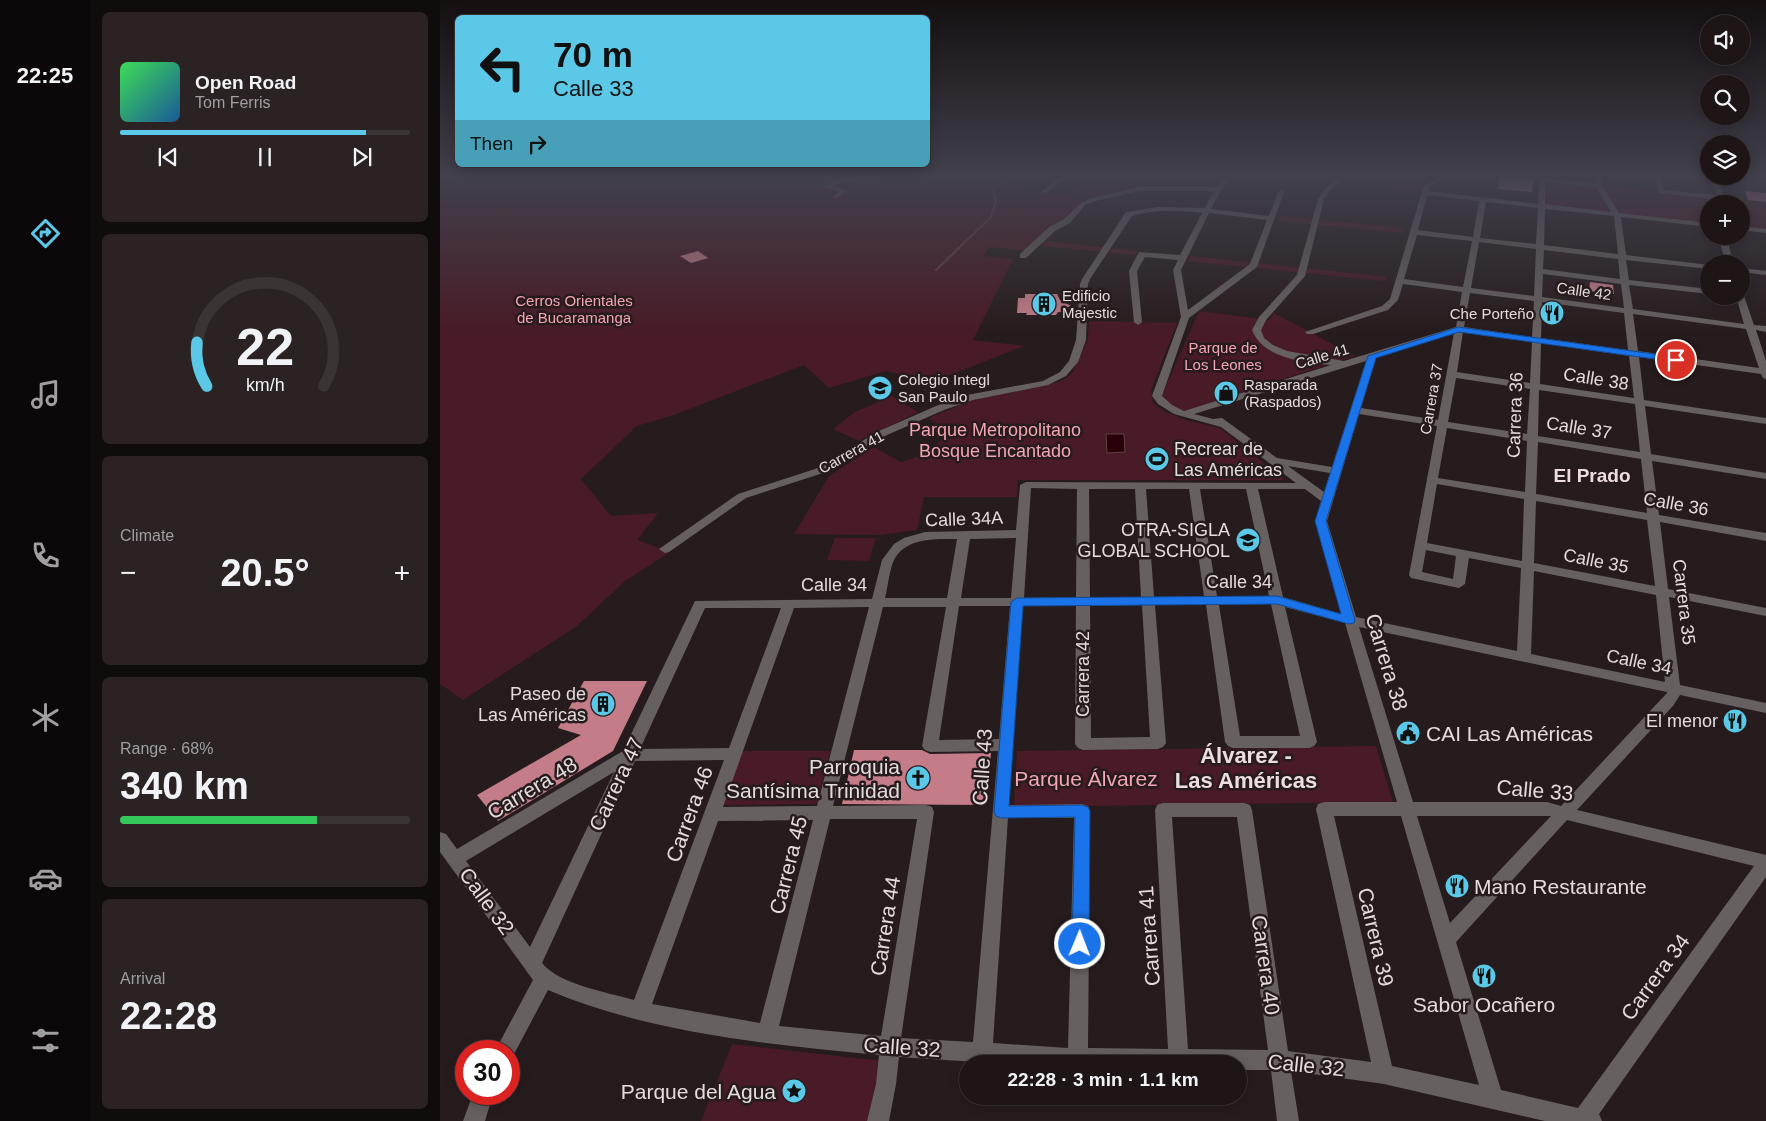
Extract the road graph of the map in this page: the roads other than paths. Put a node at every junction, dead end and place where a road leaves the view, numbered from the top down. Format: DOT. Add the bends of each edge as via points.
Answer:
graph roads {
  1 [pos="1053,227"];
  2 [pos="1120,227"];
  3 [pos="1198,227"];
  4 [pos="1268,227"];
  5 [pos="1314,227"];
  6 [pos="1414,227"];
  7 [pos="1477,227"];
  8 [pos="1540,227"];
  9 [pos="1619,227"];
  10 [pos="1750,229"];
  11 [pos="1766,231"];
  12 [pos="1413,232"];
  13 [pos="1475,239"];
  14 [pos="1540,246"];
  15 [pos="1023,256"];
  16 [pos="1622,256"];
  17 [pos="1183,258"];
  18 [pos="1700,266"];
  19 [pos="1538,271"];
  20 [pos="1750,271"];
  21 [pos="1766,273"];
  22 [pos="1399,281"];
  23 [pos="1624,282"];
  24 [pos="1465,289"];
  25 [pos="1700,291"];
  26 [pos="1538,299"];
  27 [pos="1743,305"];
  28 [pos="1627,311"];
  29 [pos="1185,316"];
  30 [pos="1138,322"];
  31 [pos="1750,327"];
  32 [pos="1458,329"];
  33 [pos="1766,329"];
  34 [pos="1310,332"];
  35 [pos="1536,340"];
  36 [pos="1633,353"];
  37 [pos="1372,356"];
  38 [pos="1348,363"];
  39 [pos="1765,373"];
  40 [pos="1450,374"];
  41 [pos="1534,386"];
  42 [pos="1639,402"];
  43 [pos="1202,408"];
  44 [pos="1356,410"];
  45 [pos="1183,414"];
  46 [pos="1766,421"];
  47 [pos="1442,424"];
  48 [pos="1225,425"];
  49 [pos="1532,438"];
  50 [pos="1646,456"];
  51 [pos="1273,460"];
  52 [pos="1336,471"];
  53 [pos="1766,476"];
  54 [pos="1432,480"];
  55 [pos="1083,485"];
  56 [pos="1140,485"];
  57 [pos="1194,485"];
  58 [pos="1250,485"];
  59 [pos="1307,486"];
  60 [pos="1530,496"];
  61 [pos="1327,500"];
  62 [pos="1653,518"];
  63 [pos="1022,534"];
  64 [pos="964,536"];
  65 [pos="1766,537"];
  66 [pos="908,541"];
  67 [pos="1420,545"];
  68 [pos="665,549"];
  69 [pos="1463,553"];
  70 [pos="1527,565"];
  71 [pos="1663,592"];
  72 [pos="1212,600"];
  73 [pos="1277,600"];
  74 [pos="1148,601"];
  75 [pos="953,602"];
  76 [pos="1017,602"];
  77 [pos="1083,602"];
  78 [pos="877,603"];
  79 [pos="700,604"];
  80 [pos="789,604"];
  81 [pos="1766,612"];
  82 [pos="1349,620"];
  83 [pos="1524,656"];
  84 [pos="1674,688"];
  85 [pos="1766,708"];
  86 [pos="1006,745"];
  87 [pos="734,754"];
  88 [pos="630,755"];
  89 [pos="1407,808"];
  90 [pos="1324,809"];
  91 [pos="1244,810"];
  92 [pos="1001,812"];
  93 [pos="823,813"];
  94 [pos="1564,813"];
  95 [pos="712,814"];
  96 [pos="440,839"];
  97 [pos="456,858"];
  98 [pos="1766,863"];
  99 [pos="1447,938"];
  100 [pos="538,972"];
  101 [pos="640,1011"];
  102 [pos="767,1034"];
  103 [pos="510,1040"];
  104 [pos="890,1047"];
  105 [pos="982,1052"];
  106 [pos="1030,1055"];
  107 [pos="1078,1055"];
  108 [pos="1179,1055"];
  109 [pos="1247,1060"];
  110 [pos="1280,1060"];
  111 [pos="1384,1074"];
  112 [pos="1493,1098"];
  113 [pos="480,1105"];
  114 [pos="1587,1120"];
  115 [pos="474,1121"];
  116 [pos="878,1121"];
  117 [pos="1288,1121"];
  1 -- 15 [label="street"];
  2 -- 68 [label="street, Carrera 41" via="1084,284 1081,340 1073,362 1063,374 1045,383 958,401 884,434 819,472 742,496"];
  3 -- 17 [label="street"];
  4 -- 29 [label="street" via="1254,265"];
  5 -- 38 [label="street" via="1300,279 1262,319 1256,331 1264,342 1281,352 1314,361"];
  6 -- 12 [label="street"];
  7 -- 13 [label="street, Carrera 37"];
  8 -- 14 [label="street, Carrera 36"];
  9 -- 16 [label="street, Carrera 35"];
  10 -- 11 [label="street"];
  12 -- 13 [label="street"];
  12 -- 22 [label="street"];
  13 -- 14 [label="street"];
  13 -- 24 [label="street, Carrera 37"];
  14 -- 16 [label="street"];
  14 -- 19 [label="street, Carrera 36"];
  16 -- 18 [label="street"];
  16 -- 23 [label="street, Carrera 35"];
  17 -- 29 [label="street" via="1177,274"];
  17 -- 30 [label="street" via="1142,254 1133,271"];
  19 -- 23 [label="street"];
  19 -- 26 [label="street, Carrera 36"];
  20 -- 21 [label="street"];
  22 -- 24 [label="street, Calle 42"];
  22 -- 34 [label="street" via="1394,300 1385,308"];
  23 -- 25 [label="street"];
  23 -- 28 [label="street, Carrera 35"];
  24 -- 26 [label="street, Calle 42"];
  24 -- 32 [label="street, Carrera 37"];
  26 -- 28 [label="street, Calle 42"];
  26 -- 35 [label="street, Carrera 36"];
  27 -- 31 [label="street"];
  28 -- 31 [label="street, Calle 42"];
  28 -- 36 [label="street, Carrera 35"];
  29 -- 45 [label="street" via="1157,396 1165,405"];
  31 -- 33 [label="street, Calle 42"];
  31 -- 39 [label="street"];
  32 -- 35 [label="street, Calle 41"];
  32 -- 37 [label="street, Calle 41"];
  32 -- 40 [label="street, Carrera 37"];
  35 -- 36 [label="street, Calle 41"];
  35 -- 41 [label="street, Carrera 36"];
  36 -- 39 [label="street, Calle 41"];
  36 -- 42 [label="street, Carrera 35"];
  37 -- 38 [label="street, Calle 41"];
  37 -- 44 [label="street, Carrera 38"];
  38 -- 43 [label="street, Calle 41"];
  40 -- 41 [label="street, Calle 38"];
  40 -- 47 [label="street, Carrera 37"];
  41 -- 42 [label="street, Calle 38"];
  41 -- 49 [label="street, Carrera 36"];
  42 -- 46 [label="street, Calle 38"];
  42 -- 50 [label="street, Carrera 35"];
  43 -- 45 [label="street, Calle 41"];
  43 -- 48 [label="street"];
  44 -- 47 [label="street, Calle 37"];
  44 -- 52 [label="street, Carrera 38"];
  45 -- 48 [label="street"];
  47 -- 49 [label="street, Calle 37"];
  47 -- 54 [label="street, Carrera 37"];
  48 -- 51 [label="street"];
  49 -- 50 [label="street, Calle 37"];
  49 -- 60 [label="street, Carrera 36"];
  50 -- 53 [label="street, Calle 37"];
  50 -- 62 [label="street, Carrera 35"];
  51 -- 52 [label="street"];
  51 -- 59 [label="street"];
  52 -- 61 [label="street, Carrera 38"];
  54 -- 60 [label="street, Calle 36"];
  54 -- 67 [label="street, Carrera 37"];
  55 -- 56 [label="street"];
  55 -- 63 [label="street, Calle 43" via="1026,484"];
  55 -- 77 [label="street, Carrera 42"];
  56 -- 57 [label="street"];
  56 -- 74 [label="street"];
  57 -- 58 [label="street"];
  57 -- 72 [label="street"];
  58 -- 59 [label="street"];
  58 -- 73 [label="street"];
  59 -- 61 [label="street"];
  60 -- 62 [label="street, Calle 36"];
  60 -- 70 [label="street, Carrera 36"];
  61 -- 82 [label="street, Carrera 38" via="1321,521"];
  62 -- 65 [label="street, Calle 36"];
  62 -- 71 [label="street, Carrera 35"];
  63 -- 64 [label="street, Calle 34A"];
  63 -- 76 [label="street, Calle 43"];
  64 -- 66 [label="street, Calle 34A" via="925,536"];
  64 -- 75 [label="street"];
  66 -- 78 [label="street, Carrera 45" via="888,560"];
  67 -- 69 [label="street, Calle 35"];
  67 -- 69 [label="street, Carrera 37" via="1415,575 1459,584"];
  69 -- 70 [label="street, Calle 35"];
  70 -- 71 [label="street, Calle 35"];
  70 -- 83 [label="street, Carrera 36"];
  71 -- 81 [label="street, Calle 35"];
  71 -- 84 [label="street, Carrera 35"];
  72 -- 73 [label="street, Calle 34"];
  72 -- 73 [label="street" via="1233,742 1309,742"];
  72 -- 74 [label="street, Calle 34"];
  73 -- 82 [label="street, Calle 34"];
  74 -- 77 [label="street, Calle 34"];
  74 -- 77 [label="street, Carrera 42" via="1158,743 1082,744"];
  75 -- 76 [label="street, Calle 34"];
  75 -- 78 [label="street, Calle 34"];
  75 -- 86 [label="street" via="930,746"];
  76 -- 77 [label="street, Calle 34"];
  76 -- 86 [label="street, Calle 43"];
  78 -- 80 [label="street, Calle 34"];
  78 -- 93 [label="street, Carrera 45"];
  79 -- 80 [label="street, Calle 34"];
  79 -- 88 [label="street, Carrera 47"];
  80 -- 87 [label="street, Carrera 46"];
  82 -- 83 [label="street, Calle 34"];
  82 -- 89 [label="street, Carrera 38"];
  83 -- 84 [label="street, Calle 34"];
  84 -- 85 [label="street, Calle 34"];
  84 -- 94 [label="street" via="1668,702"];
  86 -- 92 [label="street, Calle 43"];
  87 -- 88 [label="street"];
  87 -- 95 [label="street, Carrera 46"];
  88 -- 97 [label="street, Carrera 48"];
  88 -- 100 [label="street, Carrera 47"];
  89 -- 90 [label="street, Calle 33"];
  89 -- 94 [label="street, Calle 33" via="1539,809"];
  89 -- 99 [label="street, Carrera 38"];
  90 -- 111 [label="street, Carrera 39"];
  91 -- 108 [label="street, Carrera 41" via="1163,810"];
  91 -- 110 [label="street, Carrera 40"];
  92 -- 105 [label="street, Calle 43"];
  92 -- 107 [label="street" via="1082,811"];
  93 -- 95 [label="street"];
  93 -- 102 [label="street, Carrera 45"];
  93 -- 104 [label="street, Carrera 44" via="926,812"];
  94 -- 98 [label="street, Calle 33"];
  94 -- 99 [label="street"];
  95 -- 101 [label="street, Carrera 46"];
  96 -- 97 [label="street, Calle 32"];
  97 -- 100 [label="street, Calle 32"];
  98 -- 114 [label="street, Carrera 34"];
  99 -- 112 [label="street, Carrera 38"];
  100 -- 101 [label="street, Calle 32" via="584,994"];
  100 -- 103 [label="street, Carrera 47"];
  101 -- 102 [label="street, Calle 32"];
  102 -- 104 [label="street, Calle 32"];
  104 -- 105 [label="street, Calle 32"];
  104 -- 116 [label="street, Carrera 44"];
  105 -- 106 [label="street, Calle 32"];
  109 -- 110 [label="street, Calle 32"];
  110 -- 111 [label="street, Calle 32"];
  110 -- 117 [label="street, Carrera 40"];
  111 -- 112 [label="street, Calle 32"];
  112 -- 114 [label="street, Calle 32"];
  113 -- 115 [label="street"];
}
